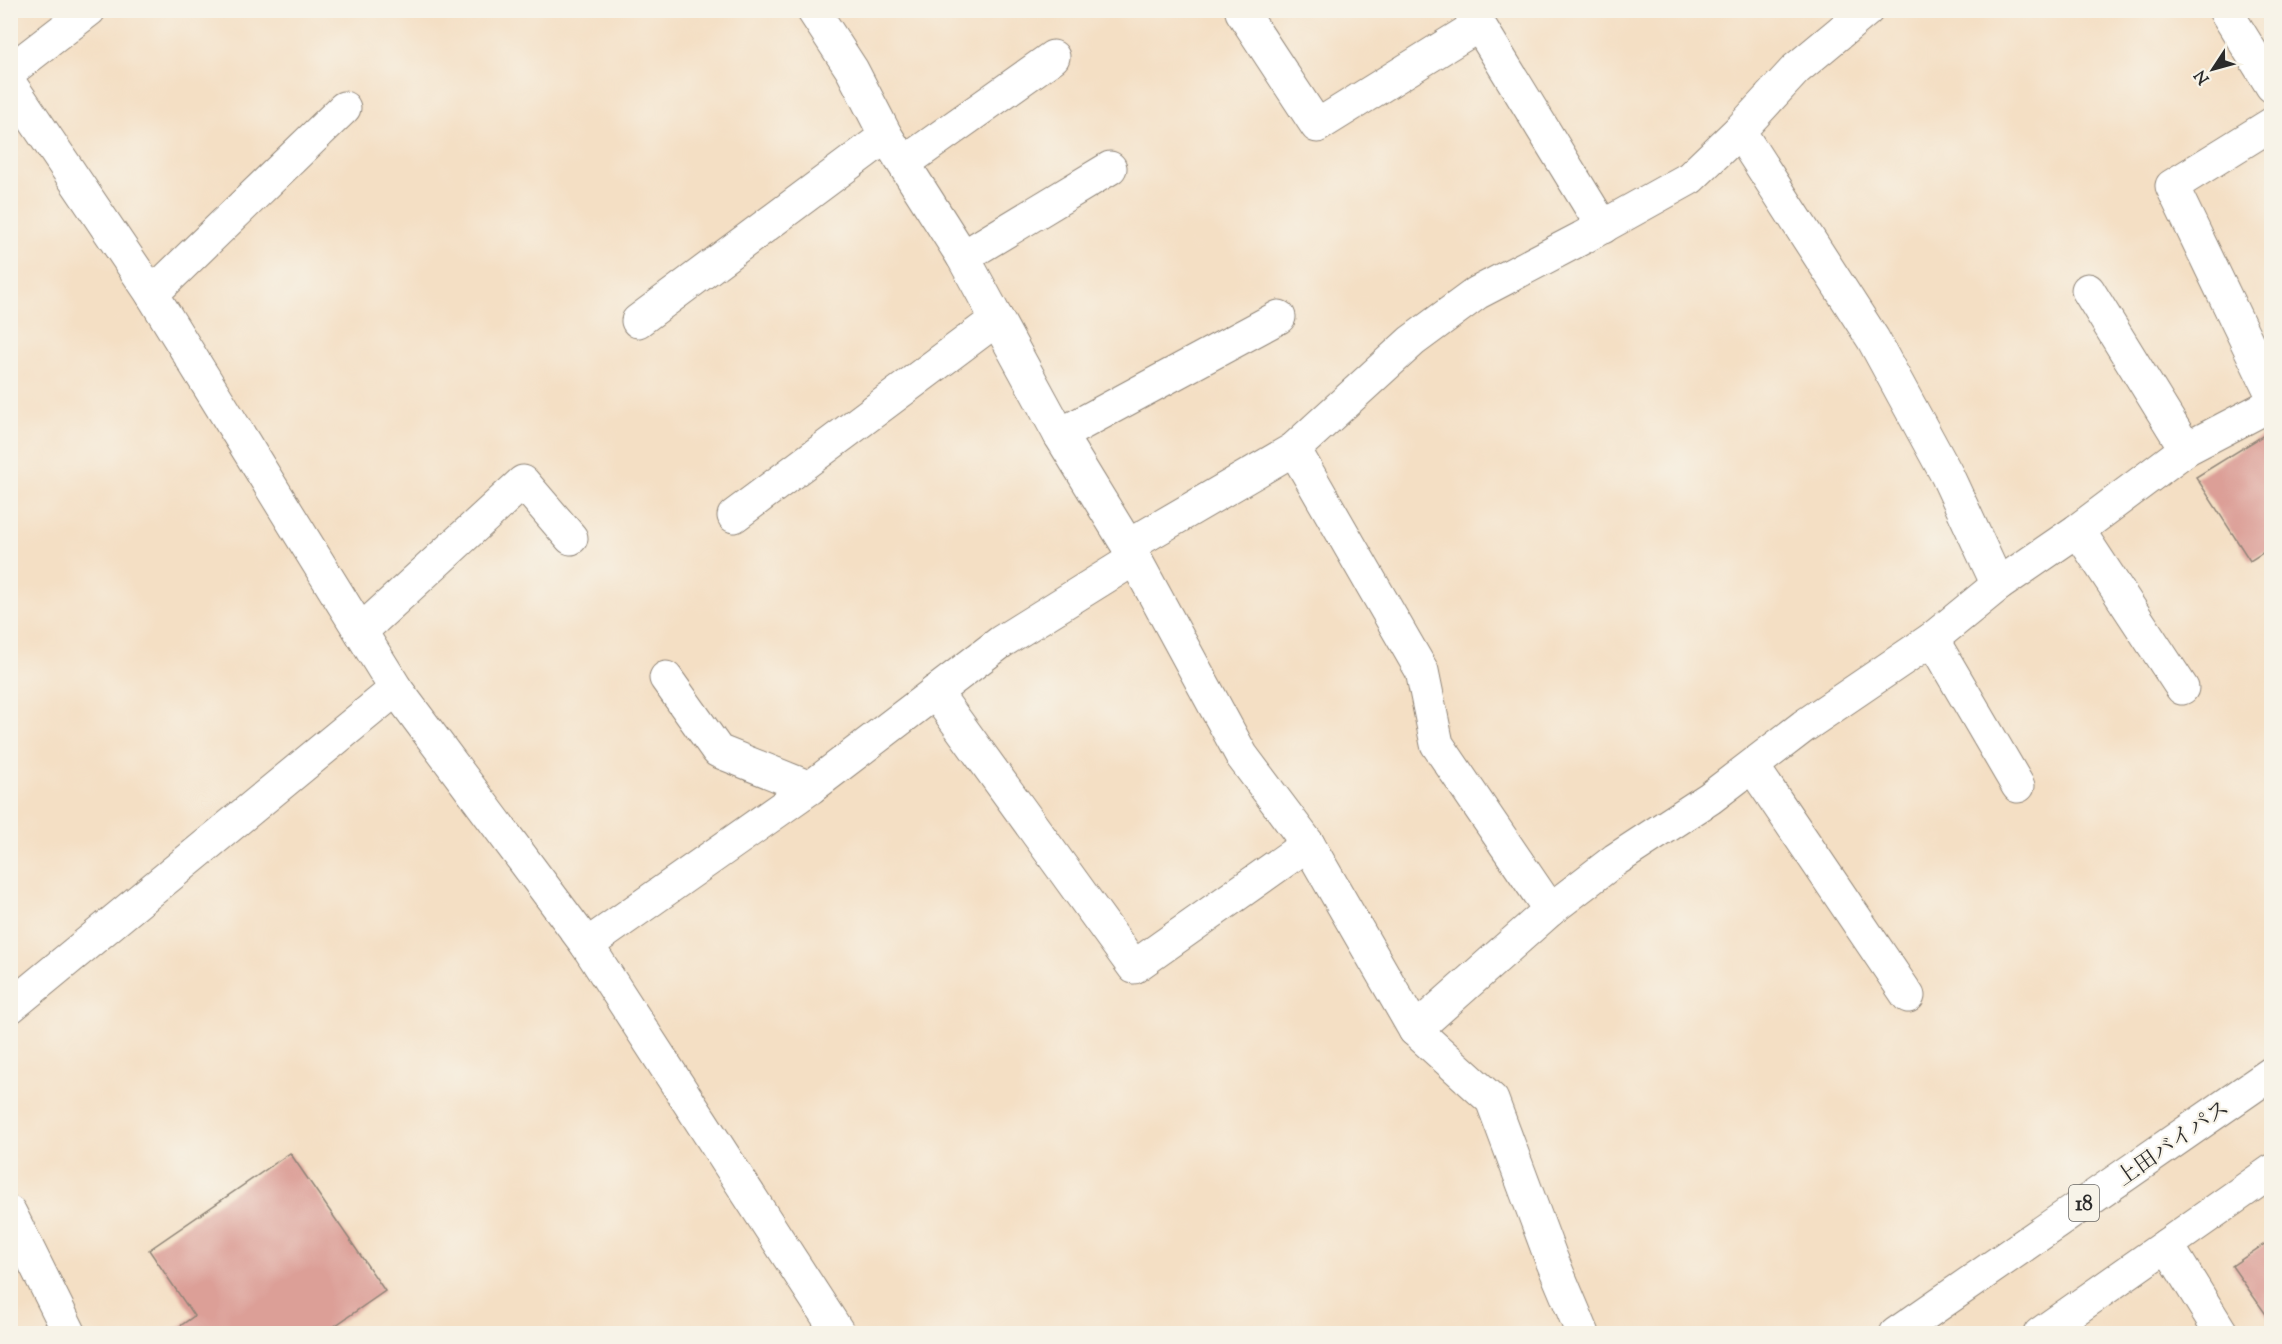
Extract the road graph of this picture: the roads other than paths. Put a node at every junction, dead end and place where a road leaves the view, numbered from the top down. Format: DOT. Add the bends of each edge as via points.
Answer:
graph roads {
  1 [pos="89,10"];
  2 [pos="813,10"];
  3 [pos="1867,10"];
  4 [pos="2225,10"];
  5 [pos="1242,12"];
  6 [pos="1474,18"];
  7 [pos="1053,57"];
  8 [pos="10,71"];
  9 [pos="2271,86"];
  10 [pos="15,101"];
  11 [pos="344,108"];
  12 [pos="2271,124"];
  13 [pos="1739,130"];
  14 [pos="886,136"];
  15 [pos="904,163"];
  16 [pos="1110,168"];
  17 [pos="1603,227"];
  18 [pos="963,257"];
  19 [pos="2088,290"];
  20 [pos="152,294"];
  21 [pos="1279,317"];
  22 [pos="998,319"];
  23 [pos="638,321"];
  24 [pos="2271,394"];
  25 [pos="2271,404"];
  26 [pos="1060,435"];
  27 [pos="1294,449"];
  28 [pos="2186,449"];
  29 [pos="734,516"];
  30 [pos="2078,530"];
  31 [pos="571,538"];
  32 [pos="1131,553"];
  33 [pos="1998,585"];
  34 [pos="361,632"];
  35 [pos="1932,639"];
  36 [pos="666,678"];
  37 [pos="2181,688"];
  38 [pos="396,689"];
  39 [pos="935,692"];
  40 [pos="1753,767"];
  41 [pos="2019,786"];
  42 [pos="810,788"];
  43 [pos="1308,844"];
  44 [pos="1550,910"];
  45 [pos="587,945"];
  46 [pos="1908,996"];
  47 [pos="10,1006"];
  48 [pos="1415,1030"];
  49 [pos="2271,1074"];
  50 [pos="2271,1171"];
  51 [pos="10,1213"];
  52 [pos="2167,1245"];
  53 [pos="70,1334"];
  54 [pos="839,1334"];
  55 [pos="1583,1334"];
  56 [pos="1896,1334"];
  57 [pos="2040,1334"];
  58 [pos="2222,1334"];
  1 -- 8 [label="main road"];
  2 -- 14 [label="main road" via="852,70"];
  3 -- 13 [label="main road" via="1796,69"];
  4 -- 9 [label="main road"];
  5 -- 6 [label="main road" via="1317,126"];
  6 -- 17 [label="main road"];
  7 -- 15 [label="main road"];
  10 -- 20 [label="main road"];
  11 -- 20 [label="main road"];
  12 -- 24 [label="main road" via="2172,186"];
  13 -- 17 [label="main road" via="1690,178"];
  13 -- 33 [label="main road" via="1873,339 1947,475"];
  14 -- 15 [label="main road"];
  14 -- 23 [label="main road"];
  15 -- 18 [label="main road"];
  16 -- 18 [label="main road"];
  17 -- 27 [label="main road" via="1477,293 1412,341"];
  18 -- 22 [label="main road"];
  19 -- 28 [label="main road"];
  20 -- 34 [label="main road"];
  21 -- 26 [label="main road"];
  22 -- 26 [label="main road"];
  22 -- 29 [label="main road"];
  25 -- 28 [label="main road"];
  26 -- 32 [label="main road"];
  27 -- 32 [label="main road"];
  27 -- 44 [label="main road" via="1422,671 1437,744"];
  28 -- 30 [label="main road"];
  30 -- 33 [label="main road"];
  30 -- 37 [label="main road"];
  31 -- 34 [label="main road" via="523,482"];
  32 -- 39 [label="main road"];
  32 -- 43 [label="main road" via="1242,756"];
  33 -- 35 [label="main road"];
  34 -- 38 [label="main road"];
  35 -- 40 [label="main road" via="1804,726"];
  35 -- 41 [label="main road"];
  36 -- 42 [label="main road" via="718,751"];
  38 -- 45 [label="main road"];
  38 -- 47 [label="main road"];
  39 -- 42 [label="main road"];
  39 -- 43 [label="main road" via="1134,967"];
  40 -- 44 [label="main road" via="1615,860"];
  40 -- 46 [label="main road"];
  42 -- 45 [label="main road"];
  43 -- 48 [label="main road"];
  44 -- 48 [label="main road"];
  45 -- 54 [label="main road"];
  48 -- 55 [label="main road" via="1492,1100"];
  49 -- 56 [label="main road, 上田バイパス / 18"];
  50 -- 52 [label="main road"];
  51 -- 53 [label="main road"];
  52 -- 57 [label="main road"];
  52 -- 58 [label="main road"];
}
